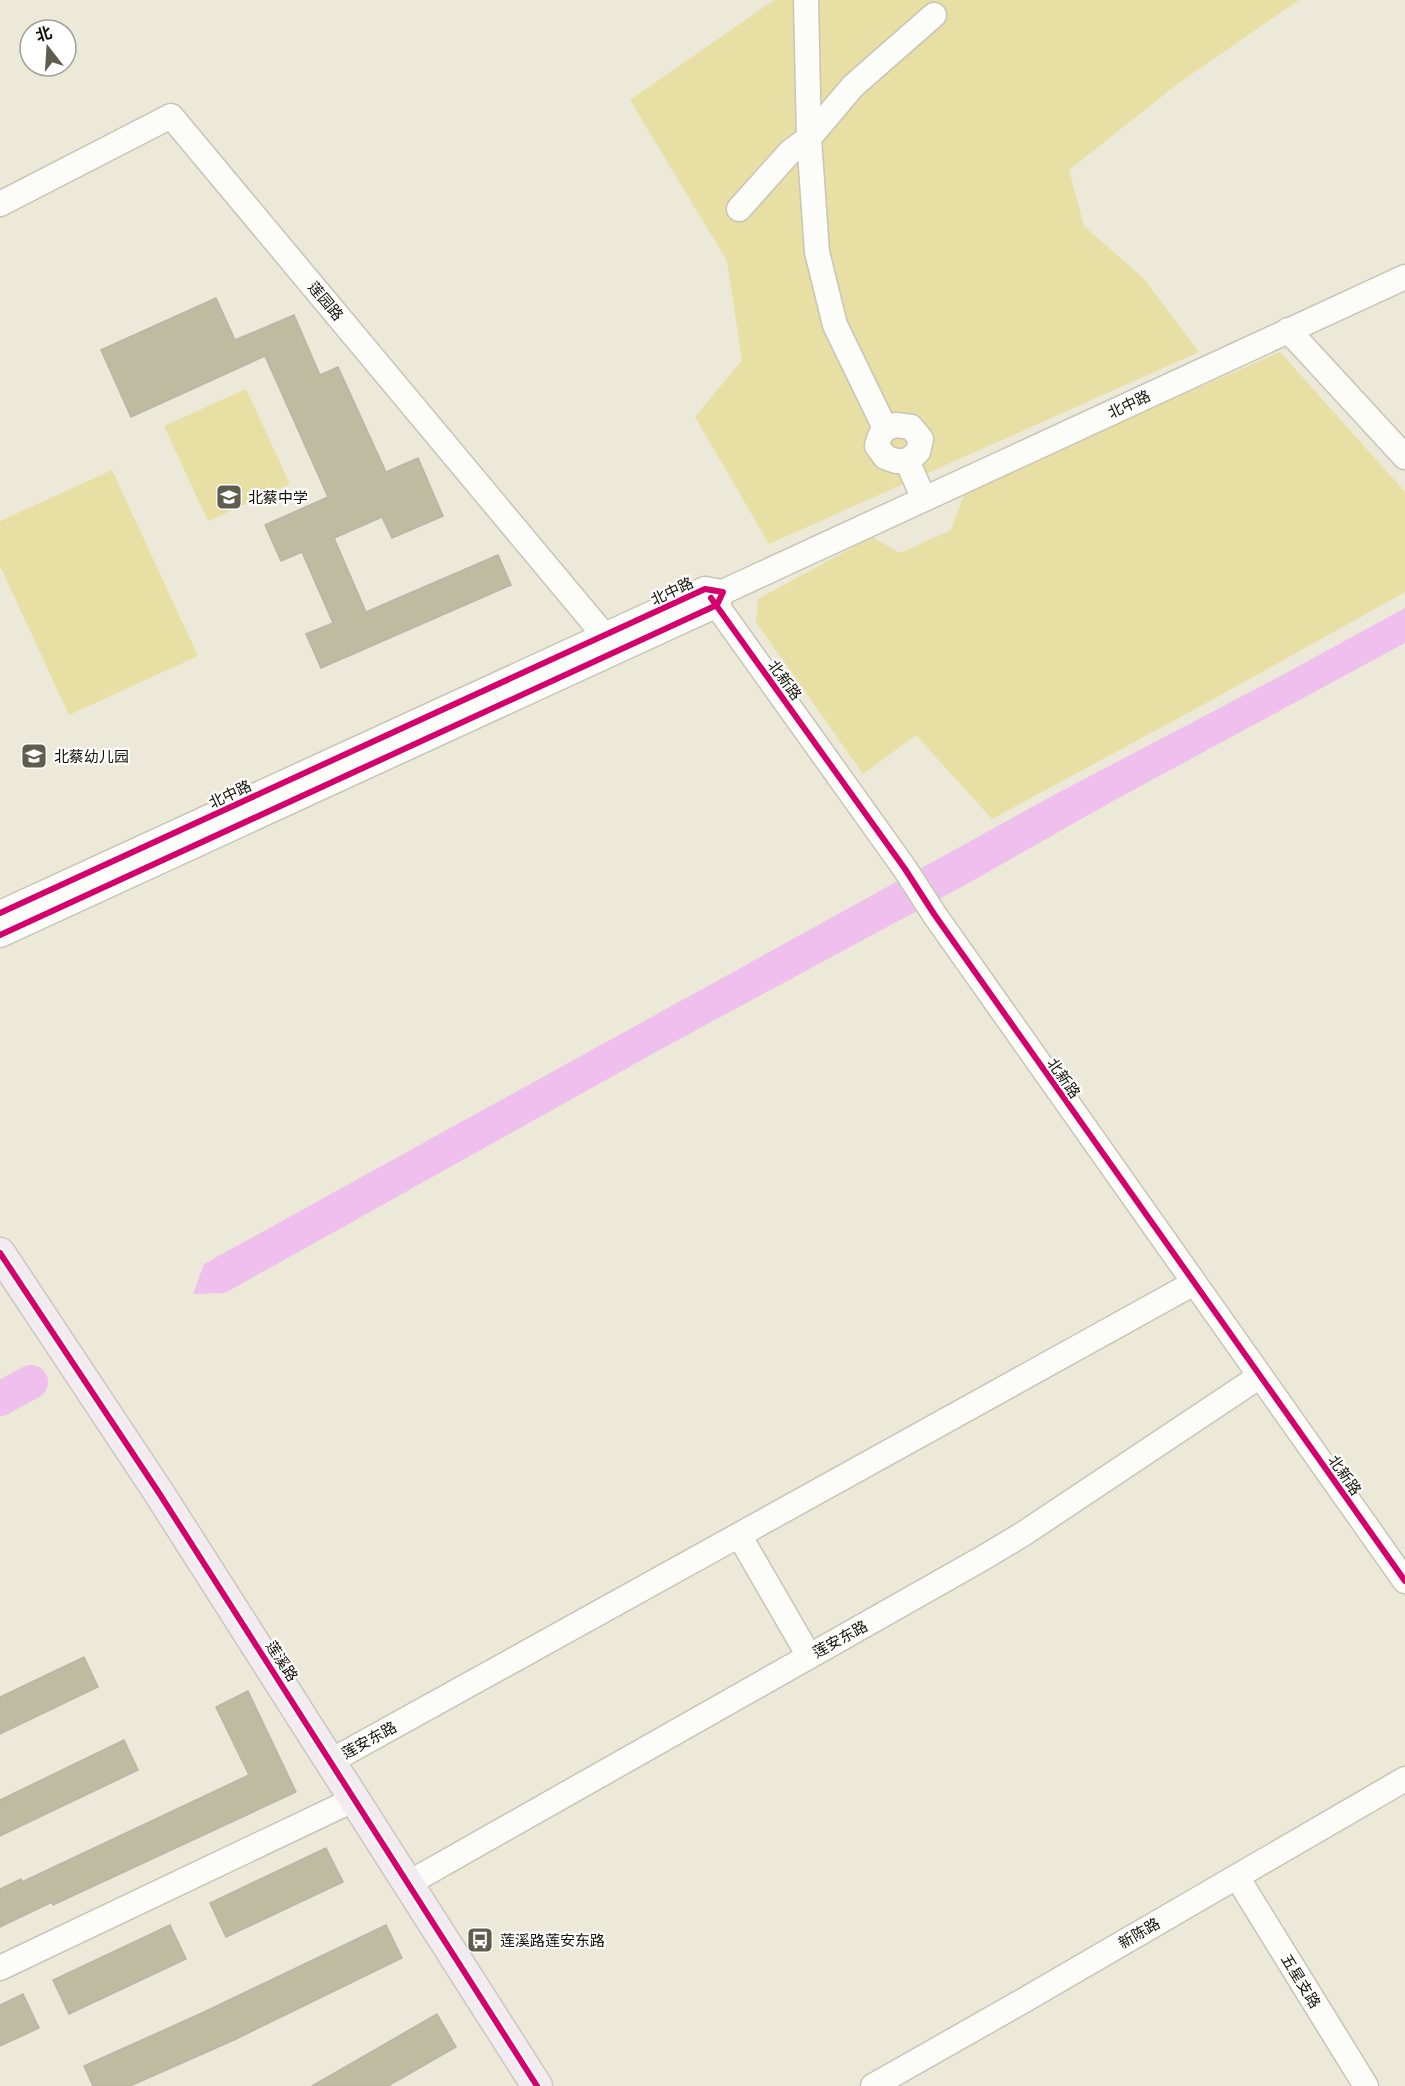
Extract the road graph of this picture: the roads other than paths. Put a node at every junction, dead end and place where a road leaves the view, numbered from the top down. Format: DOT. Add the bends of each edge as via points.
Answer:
graph roads {
  1 [pos="806,0"];
  2 [pos="934,15"];
  3 [pos="809,138"];
  4 [pos="0,204"];
  5 [pos="739,209"];
  6 [pos="1405,277"];
  7 [pos="1288,330"];
  8 [pos="1405,457"];
  9 [pos="924,499"];
  10 [pos="715,595"];
  11 [pos="604,635"];
  12 [pos="0,913"];
  13 [pos="0,935"];
  14 [pos="0,1253"];
  15 [pos="1194,1283"];
  16 [pos="1260,1376"];
  17 [pos="739,1535"];
  18 [pos="1405,1581"];
  19 [pos="809,1656"];
  20 [pos="331,1761"];
  21 [pos="1405,1779"];
  22 [pos="355,1799"];
  23 [pos="1237,1876"];
  24 [pos="409,1883"];
  25 [pos="0,1968"];
  26 [pos="537,2086"];
  27 [pos="873,2086"];
  28 [pos="1366,2086"];
  1 -- 3 [label="street"];
  2 -- 3 [label="street" via="853,86"];
  3 -- 5 [label="street" via="790,152"];
  3 -- 9 [label="street" via="817,252 835,325 885,428 911,427 921,439 918,452 908,461"];
  4 -- 11 [label="street, 莲园路" via="171,116"];
  6 -- 7 [label="street, 北中路"];
  7 -- 8 [label="street"];
  7 -- 9 [label="street, 北中路"];
  9 -- 10 [label="street, 北中路"];
  10 -- 11 [label="street, 北中路"];
  10 -- 13 [label="street, 北中路"];
  10 -- 15 [label="street, 北新路"];
  11 -- 12 [label="street, 北中路"];
  14 -- 20 [label="main road, 莲溪路"];
  15 -- 16 [label="street, 北新路"];
  15 -- 17 [label="street, 莲安东路"];
  16 -- 18 [label="street, 北新路"];
  16 -- 19 [label="street, 莲安东路" via="1023,1534"];
  17 -- 19 [label="street"];
  17 -- 20 [label="street, 莲安东路"];
  19 -- 24 [label="street, 莲安东路"];
  20 -- 22 [label="main road, 莲溪路"];
  21 -- 23 [label="street, 新陈路"];
  22 -- 24 [label="main road, 莲溪路"];
  22 -- 25 [label="street"];
  23 -- 27 [label="street, 新陈路"];
  23 -- 28 [label="street, 五星支路"];
  24 -- 26 [label="main road, 莲溪路"];
}
